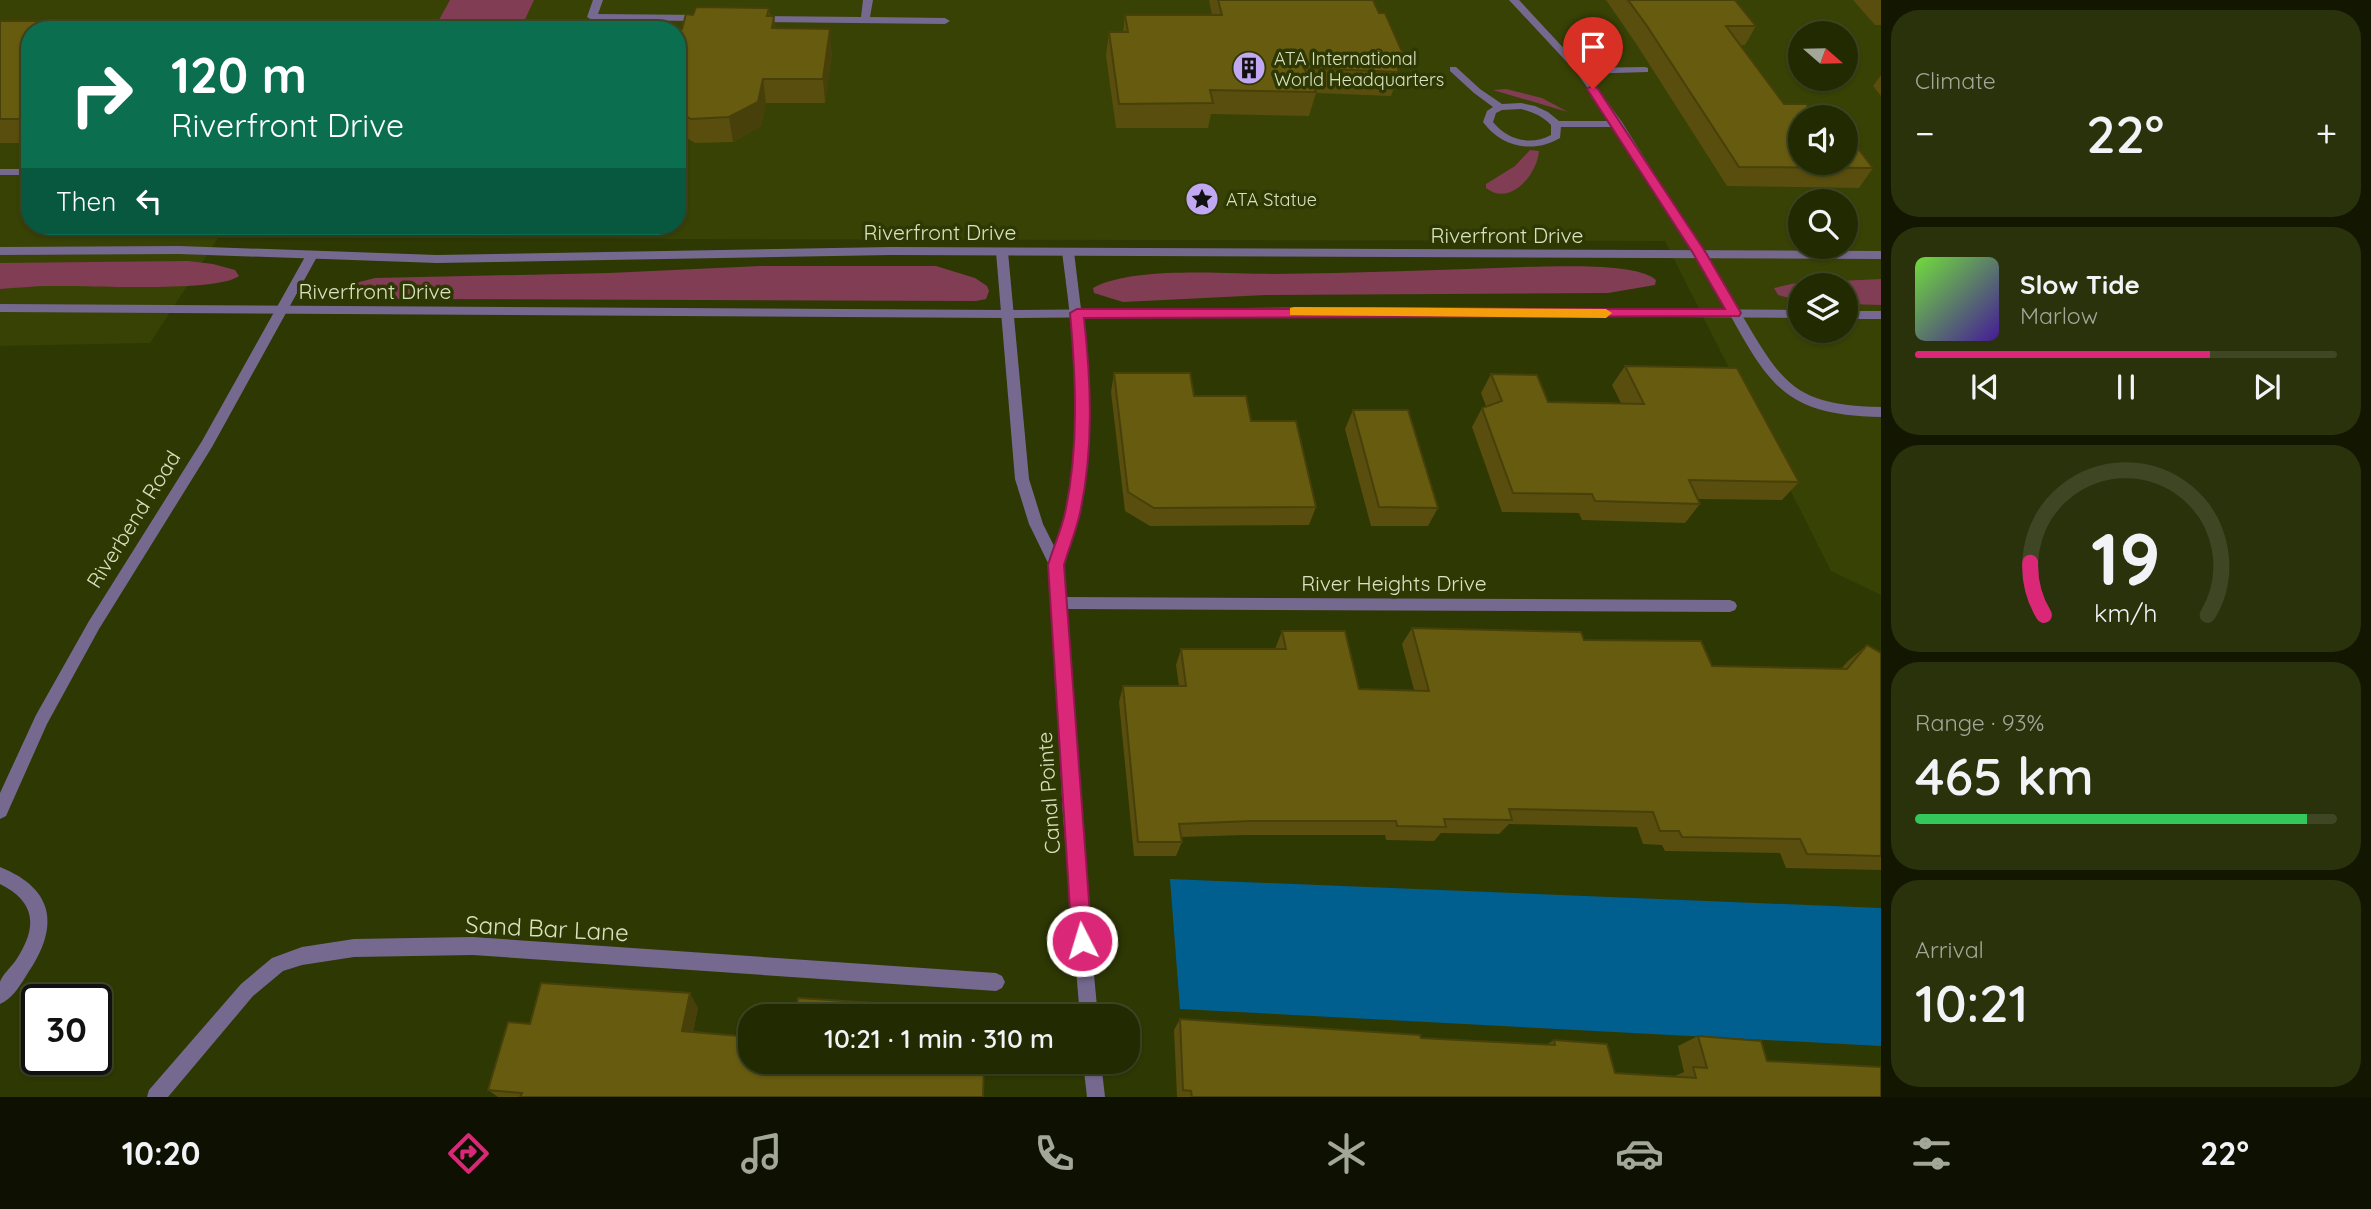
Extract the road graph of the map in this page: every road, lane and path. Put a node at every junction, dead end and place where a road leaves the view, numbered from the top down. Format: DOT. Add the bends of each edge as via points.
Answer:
graph roads {
  1 [pos="598,0"];
  2 [pos="868,0"];
  3 [pos="1514,0"];
  4 [pos="715,19"];
  5 [pos="743,19"];
  6 [pos="866,20"];
  7 [pos="945,21"];
  8 [pos="1453,69"];
  9 [pos="1645,70"];
  10 [pos="1580,71"];
  11 [pos="1500,107"];
  12 [pos="1556,124"];
  13 [pos="1618,124"];
  14 [pos="0,172"];
  15 [pos="21,172"];
  16 [pos="0,250"];
  17 [pos="1002,251"];
  18 [pos="1068,252"];
  19 [pos="1699,253"];
  20 [pos="312,255"];
  21 [pos="1881,255"];
  22 [pos="0,308"];
  23 [pos="281,310"];
  24 [pos="1077,313"];
  25 [pos="1735,313"];
  26 [pos="1006,314"];
  27 [pos="1788,314"];
  28 [pos="1858,315"];
  29 [pos="1881,315"];
  30 [pos="1881,412"];
  31 [pos="1056,565"];
  32 [pos="1058,603"];
  33 [pos="1730,606"];
  34 [pos="0,811"];
  35 [pos="0,875"];
  36 [pos="996,982"];
  37 [pos="0,995"];
  38 [pos="1087,1004"];
  39 [pos="1093,1074"];
  40 [pos="156,1097"];
  41 [pos="1096,1097"];
  1 -- 4 [label="street" via="592,17"];
  2 -- 6 [label="street"];
  3 -- 10 [label="street"];
  5 -- 6 [label="street"];
  6 -- 7 [label="street"];
  8 -- 11 [label="street"];
  9 -- 10 [label="street"];
  10 -- 13 [label="street"];
  11 -- 12 [label="street" via="1532,108"];
  11 -- 12 [label="street" via="1492,111 1488,122 1498,134 1519,143 1550,141 1556,136"];
  12 -- 13 [label="street"];
  13 -- 19 [label="street"];
  14 -- 15 [label="street"];
  16 -- 20 [label="street, Riverfront Drive"];
  17 -- 18 [label="street, Riverfront Drive"];
  17 -- 20 [label="street, Riverfront Drive" via="437,259"];
  17 -- 26 [label="street, Canal Pointe"];
  18 -- 19 [label="street, Riverfront Drive"];
  18 -- 24 [label="street, Canal Pointe"];
  19 -- 21 [label="street, Riverfront Drive"];
  19 -- 25 [label="street"];
  20 -- 23 [label="street, Riverbend Road"];
  22 -- 23 [label="street, Riverfront Drive"];
  23 -- 26 [label="street, Riverfront Drive"];
  23 -- 34 [label="street, Riverbend Road" via="207,444 94,625 41,720"];
  24 -- 25 [label="street, Riverfront Drive"];
  24 -- 26 [label="street, Riverfront Drive"];
  24 -- 31 [label="street, Canal Pointe" via="1084,383 1077,486"];
  25 -- 27 [label="street, Riverfront Drive"];
  25 -- 30 [label="street" via="1775,377 1813,404 1846,412"];
  26 -- 31 [label="street, Canal Pointe" via="1022,479 1036,524"];
  28 -- 29 [label="street"];
  31 -- 32 [label="street, Canal Pointe"];
  32 -- 33 [label="street, River Heights Drive"];
  32 -- 38 [label="street, Canal Pointe"];
  35 -- 37 [label="street" via="20,882 35,897 40,920 34,946 19,975"];
  36 -- 40 [label="street, Sand Bar Lane" via="473,946 354,948 278,964 247,990"];
  39 -- 41 [label="street"];
}
